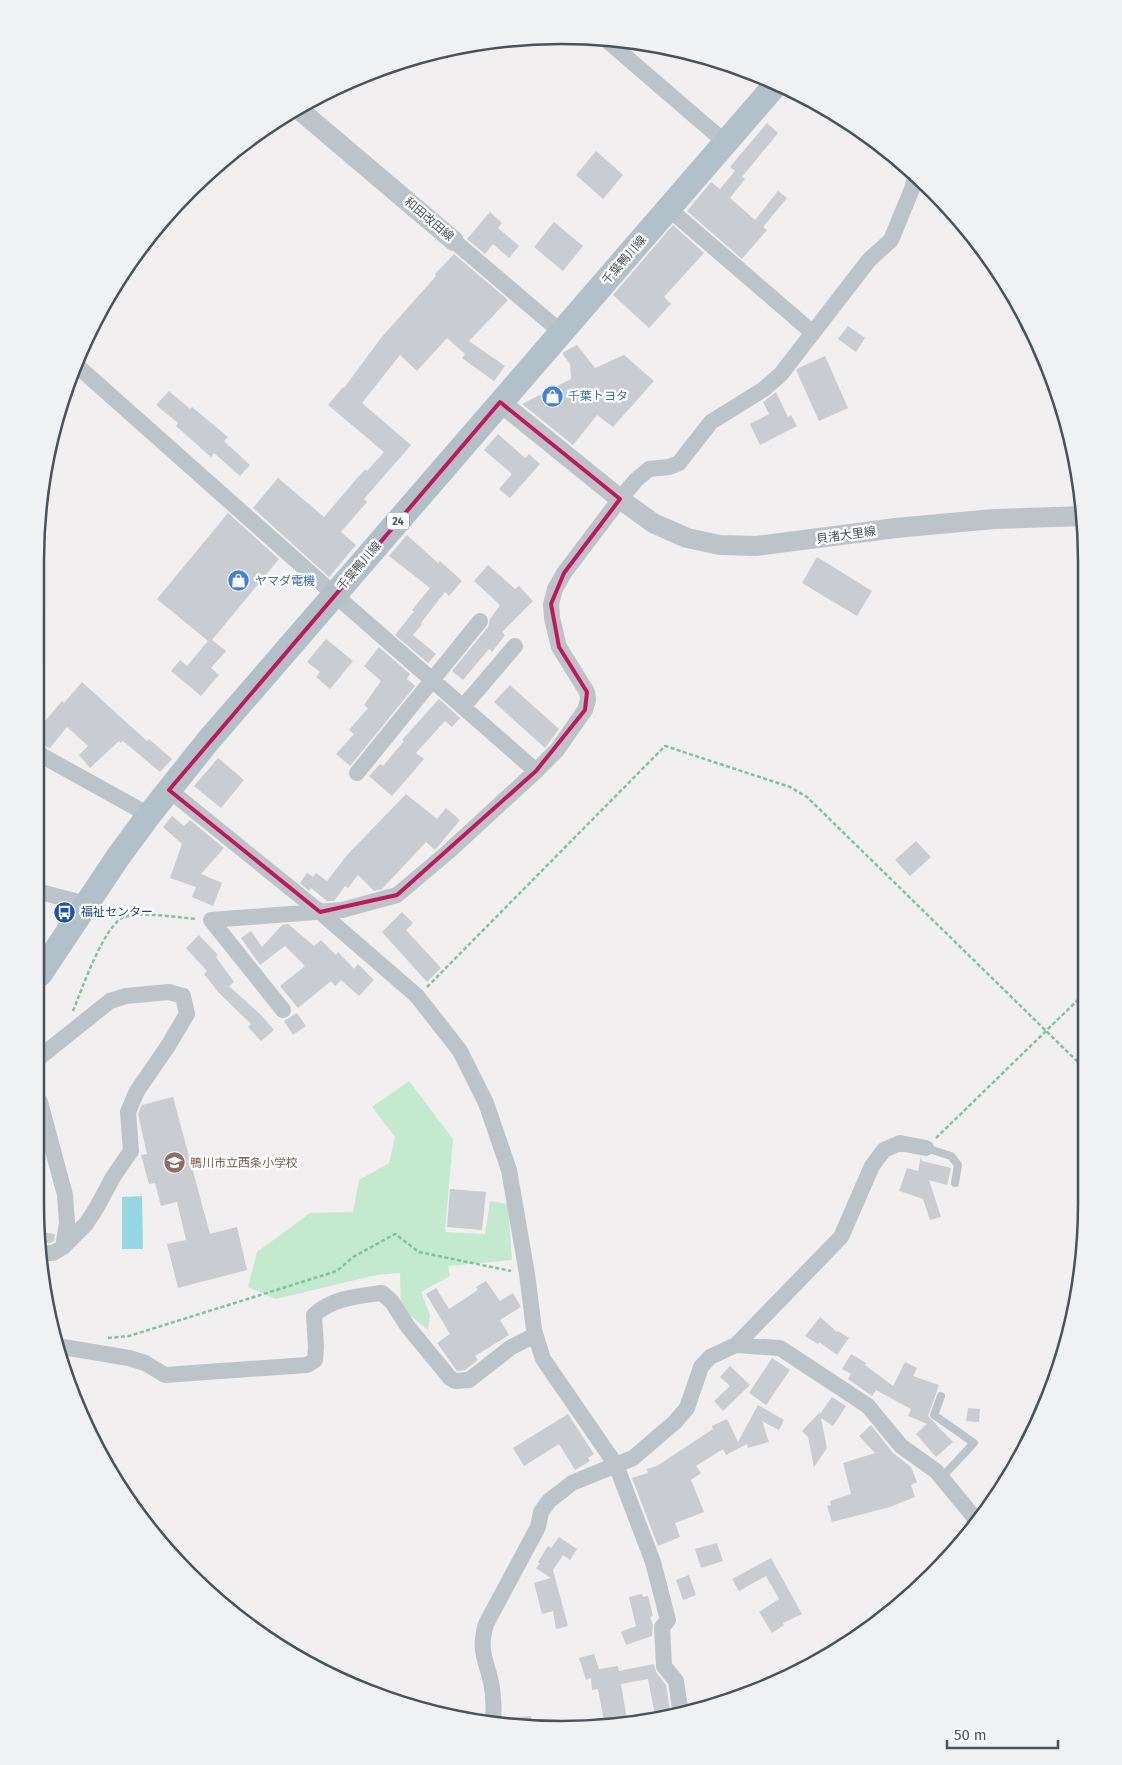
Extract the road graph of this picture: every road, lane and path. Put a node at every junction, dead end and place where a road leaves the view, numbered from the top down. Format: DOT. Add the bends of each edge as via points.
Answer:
graph roads {
  1 [pos="614,47"];
  2 [pos="772,89"];
  3 [pos="303,113"];
  4 [pos="726,143"];
  5 [pos="914,183"];
  6 [pos="668,208"];
  7 [pos="454,241"];
  8 [pos="561,332"];
  9 [pos="813,333"];
  10 [pos="81,369"];
  11 [pos="500,402"];
  12 [pos="620,499"];
  13 [pos="1076,516"];
  14 [pos="335,595"];
  15 [pos="480,621"];
  16 [pos="515,646"];
  17 [pos="432,680"];
  18 [pos="463,707"];
  19 [pos="44,756"];
  20 [pos="536,771"];
  21 [pos="358,773"];
  22 [pos="169,790"];
  23 [pos="149,815"];
  24 [pos="44,893"];
  25 [pos="87,904"];
  26 [pos="320,912"];
  27 [pos="211,920"];
  28 [pos="44,978"];
  29 [pos="417,996"];
  30 [pos="1078,1000"];
  31 [pos="283,1010"];
  32 [pos="74,1029"];
  33 [pos="1046,1030"];
  34 [pos="44,1054"];
  35 [pos="1078,1061"];
  36 [pos="44,1117"];
  37 [pos="926,1148"];
  38 [pos="955,1184"];
  39 [pos="63,1247"];
  40 [pos="46,1254"];
  41 [pos="527,1274"];
  42 [pos="536,1335"];
  43 [pos="101,1339"];
  44 [pos="736,1345"];
  45 [pos="64,1347"];
  46 [pos="941,1396"];
  47 [pos="616,1465"];
  48 [pos="941,1478"];
  49 [pos="973,1516"];
  50 [pos="680,1707"];
  51 [pos="493,1717"];
  1 -- 4 [label="street"];
  2 -- 4 [label="main road, 千葉鴨川線 / 24"];
  3 -- 7 [label="street, 和田改田線"];
  4 -- 6 [label="main road, 千葉鴨川線 / 24"];
  5 -- 9 [label="street" via="891,240 869,260"];
  6 -- 8 [label="main road, 千葉鴨川線 / 24"];
  6 -- 9 [label="street"];
  7 -- 8 [label="street, 和田改田線"];
  8 -- 11 [label="main road, 千葉鴨川線 / 24"];
  9 -- 12 [label="street" via="764,389 711,422 679,463 649,469"];
  10 -- 14 [label="street"];
  11 -- 12 [label="street, 貝渚大里線"];
  11 -- 14 [label="main road, 千葉鴨川線 / 24"];
  12 -- 13 [label="street, 貝渚大里線" via="653,523 687,538 720,545 756,546 896,528 994,519"];
  12 -- 20 [label="street" via="555,589 551,604 559,647 587,692 588,700 585,710 557,750"];
  14 -- 17 [label="street"];
  14 -- 22 [label="main road, 千葉鴨川線 / 24" via="249,692"];
  15 -- 17 [label="street"];
  16 -- 18 [label="street"];
  17 -- 18 [label="street"];
  17 -- 21 [label="street"];
  18 -- 20 [label="street"];
  19 -- 23 [label="street"];
  20 -- 26 [label="street" via="396,895 342,910"];
  22 -- 23 [label="main road, 千葉鴨川線 / 24"];
  22 -- 26 [label="street"];
  23 -- 25 [label="main road, 千葉鴨川線 / 24"];
  24 -- 25 [label="street"];
  25 -- 28 [label="main road, 千葉鴨川線 / 24"];
  26 -- 27 [label="street"];
  26 -- 29 [label="street"];
  27 -- 31 [label="street"];
  27 -- 32 [label="path" via="138,915 125,916 115,923 102,943 73,1011"];
  29 -- 33 [label="path" via="665,746 790,788 807,797"];
  29 -- 41 [label="street" via="460,1051 486,1103 509,1170"];
  30 -- 33 [label="path"];
  32 -- 34 [label="street"];
  32 -- 39 [label="street" via="110,1000 126,996 169,992 183,996 187,1014 136,1091 128,1112 131,1151 86,1224"];
  33 -- 35 [label="path"];
  33 -- 37 [label="path"];
  36 -- 39 [label="street" via="65,1195 67,1223"];
  37 -- 38 [label="lane" via="951,1156 958,1165"];
  37 -- 44 [label="street" via="900,1143 884,1150 872,1166 841,1237"];
  39 -- 40 [label="street" via="53,1254"];
  41 -- 42 [label="street"];
  41 -- 43 [label="path" via="419,1252 395,1234 353,1257 337,1271 129,1336"];
  42 -- 45 [label="street" via="510,1348 469,1380 455,1381 382,1293 351,1296 321,1308 314,1315 315,1360 307,1365 166,1375 129,1358"];
  42 -- 47 [label="street" via="543,1359"];
  44 -- 47 [label="street" via="710,1357 702,1367 688,1408 675,1422 633,1458"];
  44 -- 48 [label="street" via="780,1348 868,1406 901,1446"];
  46 -- 48 [label="lane" via="934,1415 974,1443"];
  47 -- 50 [label="street" via="653,1562 668,1620 662,1627 664,1666 676,1680"];
  47 -- 51 [label="street" via="572,1483 549,1501 486,1624 482,1639 483,1655 494,1702"];
  48 -- 49 [label="street"];
}
